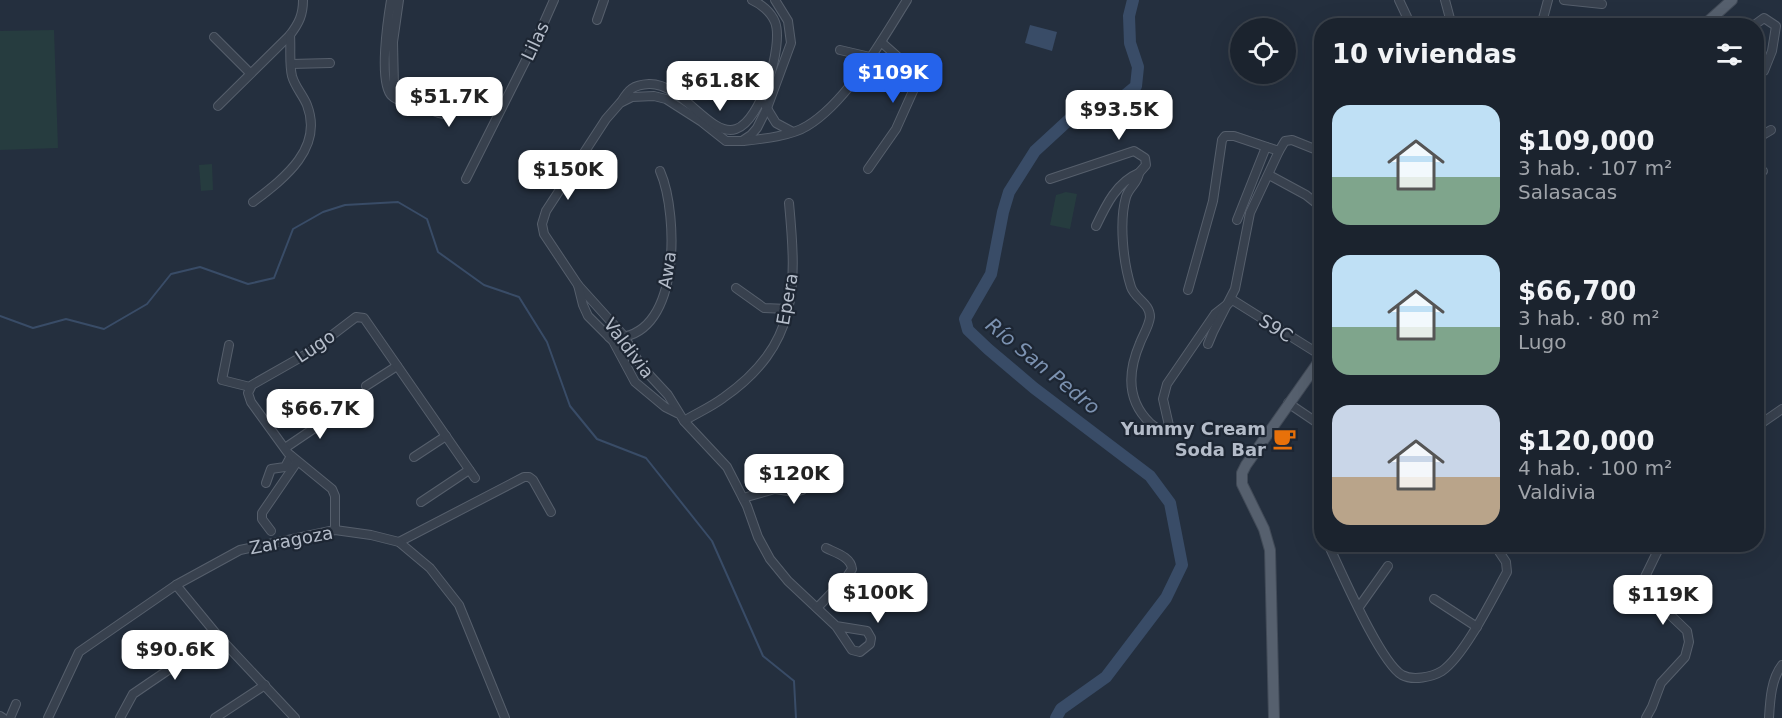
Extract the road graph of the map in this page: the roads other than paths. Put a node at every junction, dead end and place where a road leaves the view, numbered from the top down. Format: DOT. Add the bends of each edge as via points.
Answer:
graph roads {
  1 [pos="303,0"];
  2 [pos="390,0"];
  3 [pos="399,0"];
  4 [pos="554,0"];
  5 [pos="604,0"];
  6 [pos="752,0"];
  7 [pos="775,0"];
  8 [pos="907,0"];
  9 [pos="1399,0"];
  10 [pos="1444,0"];
  11 [pos="1548,0"];
  12 [pos="1564,0"];
  13 [pos="1732,0"];
  14 [pos="1602,4"];
  15 [pos="1407,18"];
  16 [pos="1450,18"];
  17 [pos="1543,18"];
  18 [pos="1714,18"];
  19 [pos="1764,18"];
  20 [pos="597,20"];
  21 [pos="290,35"];
  22 [pos="214,37"];
  23 [pos="881,42"];
  24 [pos="840,50"];
  25 [pos="870,57"];
  26 [pos="330,63"];
  27 [pos="291,64"];
  28 [pos="1764,70"];
  29 [pos="250,73"];
  30 [pos="761,99"];
  31 [pos="218,106"];
  32 [pos="767,108"];
  33 [pos="704,120"];
  34 [pos="1771,130"];
  35 [pos="791,132"];
  36 [pos="1764,134"];
  37 [pos="742,141"];
  38 [pos="1266,147"];
  39 [pos="1314,149"];
  40 [pos="1279,151"];
  41 [pos="868,169"];
  42 [pos="660,171"];
  43 [pos="1139,173"];
  44 [pos="1269,175"];
  45 [pos="466,179"];
  46 [pos="1050,179"];
  47 [pos="1314,201"];
  48 [pos="253,202"];
  49 [pos="789,203"];
  50 [pos="1237,220"];
  51 [pos="1096,225"];
  52 [pos="578,285"];
  53 [pos="736,288"];
  54 [pos="1188,290"];
  55 [pos="1230,301"];
  56 [pos="788,309"];
  57 [pos="624,336"];
  58 [pos="609,337"];
  59 [pos="1208,344"];
  60 [pos="229,345"];
  61 [pos="1314,352"];
  62 [pos="397,366"];
  63 [pos="1314,368"];
  64 [pos="366,386"];
  65 [pos="250,387"];
  66 [pos="322,402"];
  67 [pos="1288,403"];
  68 [pos="1781,411"];
  69 [pos="677,412"];
  70 [pos="684,421"];
  71 [pos="1314,421"];
  72 [pos="1764,422"];
  73 [pos="446,436"];
  74 [pos="285,448"];
  75 [pos="414,458"];
  76 [pos="294,459"];
  77 [pos="469,470"];
  78 [pos="816,470"];
  79 [pos="475,478"];
  80 [pos="266,483"];
  81 [pos="742,498"];
  82 [pos="421,502"];
  83 [pos="551,512"];
  84 [pos="335,530"];
  85 [pos="271,531"];
  86 [pos="399,542"];
  87 [pos="826,548"];
  88 [pos="1332,552"];
  89 [pos="1499,552"];
  90 [pos="1657,552"];
  91 [pos="1388,566"];
  92 [pos="176,585"];
  93 [pos="1434,599"];
  94 [pos="1359,607"];
  95 [pos="817,608"];
  96 [pos="837,626"];
  97 [pos="1477,627"];
  98 [pos="218,636"];
  99 [pos="1782,665"];
  100 [pos="265,684"];
  101 [pos="16,704"];
  102 [pos="9,718"];
  103 [pos="48,718"];
  104 [pos="120,718"];
  105 [pos="215,718"];
  106 [pos="295,718"];
  107 [pos="505,718"];
  108 [pos="1274,718"];
  109 [pos="1646,718"];
  110 [pos="1769,718"];
  1 -- 21 [label="street" via="303,12"];
  2 -- 3 [label="street" via="385,39 390,95 449,114 453,106 446,97 406,96 394,87 393,42"];
  4 -- 45 [label="street, Lilas"];
  5 -- 20 [label="street"];
  6 -- 30 [label="street" via="769,12 777,30 774,60"];
  7 -- 32 [label="street" via="788,21 791,43"];
  8 -- 23 [label="street"];
  9 -- 15 [label="street"];
  10 -- 16 [label="street"];
  11 -- 17 [label="street"];
  12 -- 14 [label="street"];
  13 -- 18 [label="main road"];
  19 -- 28 [label="street" via="1776,26"];
  21 -- 27 [label="street"];
  21 -- 29 [label="street"];
  22 -- 29 [label="street"];
  23 -- 25 [label="street"];
  23 -- 41 [label="street" via="916,73 918,80 896,129"];
  24 -- 25 [label="street"];
  25 -- 35 [label="street" via="831,107 806,127"];
  26 -- 27 [label="street"];
  27 -- 48 [label="street" via="293,78 307,105 309,141 297,164"];
  29 -- 31 [label="street"];
  30 -- 32 [label="street"];
  30 -- 33 [label="street" via="735,130 722,129"];
  32 -- 35 [label="street" via="776,123"];
  32 -- 37 [label="street" via="757,128"];
  33 -- 37 [label="street" via="726,141"];
  33 -- 52 [label="street, Valdivia" via="654,96 632,97 606,118 542,224 544,234"];
  34 -- 36 [label="street"];
  35 -- 37 [label="street"];
  38 -- 40 [label="street"];
  38 -- 50 [label="street"];
  38 -- 54 [label="street" via="1233,136 1222,140 1213,201"];
  39 -- 40 [label="street" via="1292,140 1285,141"];
  40 -- 44 [label="street"];
  42 -- 57 [label="street, Awa" via="668,195 672,246 667,286 654,315"];
  43 -- 46 [label="street" via="1146,158 1134,151"];
  43 -- 51 [label="street" via="1113,194"];
  43 -- 55 [label="street" via="1126,197 1123,235 1132,290 1147,308 1150,319 1134,357 1130,379 1137,405 1157,428 1170,430 1163,399 1167,384 1215,314"];
  44 -- 47 [label="street"];
  44 -- 55 [label="street" via="1250,213"];
  49 -- 56 [label="street, Epera" via="794,262"];
  52 -- 57 [label="street, Valdivia"];
  52 -- 58 [label="street, Valdivia" via="588,316"];
  53 -- 56 [label="street" via="764,308"];
  55 -- 59 [label="street"];
  55 -- 61 [label="street, S9C"];
  56 -- 70 [label="street, Epera" via="776,344 755,372 723,399"];
  57 -- 58 [label="street, Awa"];
  57 -- 69 [label="street, Valdivia" via="641,366 668,395"];
  58 -- 69 [label="street, Valdivia" via="634,382"];
  60 -- 65 [label="street" via="222,380"];
  62 -- 64 [label="street"];
  62 -- 65 [label="street, Lugo" via="364,318 358,316 310,352"];
  62 -- 73 [label="street, Lugo"];
  63 -- 67 [label="main road"];
  65 -- 74 [label="street" via="251,402"];
  66 -- 74 [label="street" via="316,408 319,425"];
  67 -- 71 [label="street"];
  67 -- 108 [label="main road" via="1246,465 1242,478 1270,550"];
  68 -- 72 [label="street"];
  69 -- 70 [label="street, Valdivia"];
  70 -- 81 [label="street, Valdivia" via="727,467"];
  73 -- 75 [label="street"];
  73 -- 77 [label="street, Lugo"];
  74 -- 76 [label="street"];
  76 -- 80 [label="street" via="285,467 271,469"];
  76 -- 84 [label="street" via="335,493"];
  76 -- 85 [label="street" via="263,510 262,519"];
  77 -- 79 [label="street, Lugo"];
  77 -- 82 [label="street"];
  78 -- 81 [label="street" via="811,483 801,490 775,489"];
  81 -- 95 [label="street, Valdivia" via="770,559"];
  83 -- 86 [label="street" via="533,480 524,477"];
  84 -- 86 [label="street, Zaragoza"];
  84 -- 92 [label="street, Zaragoza" via="240,550"];
  86 -- 107 [label="street, Zaragoza" via="430,568 459,605"];
  87 -- 95 [label="street" via="848,559 852,568"];
  88 -- 94 [label="street"];
  89 -- 97 [label="street" via="1507,572"];
  90 -- 109 [label="street" via="1644,579 1644,590 1687,631 1689,642 1685,657 1661,683"];
  91 -- 94 [label="street"];
  92 -- 98 [label="street"];
  92 -- 103 [label="street, Zaragoza" via="76,656"];
  93 -- 97 [label="street"];
  94 -- 97 [label="street" via="1386,657 1402,675 1416,679 1442,671"];
  95 -- 96 [label="street, Valdivia"];
  98 -- 100 [label="street"];
  98 -- 104 [label="street" via="136,691"];
  99 -- 110 [label="street"];
  100 -- 105 [label="street"];
  100 -- 106 [label="street"];
  101 -- 102 [label="street"];
}
